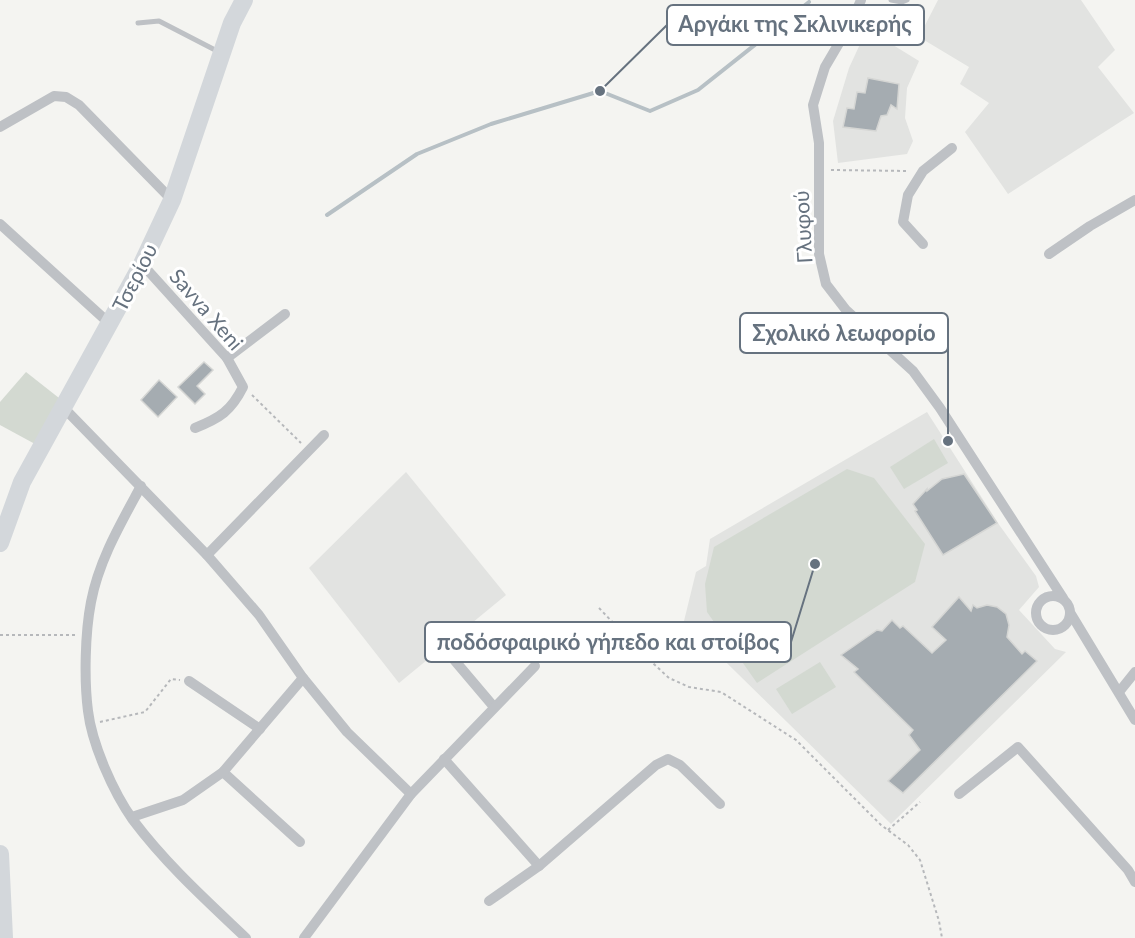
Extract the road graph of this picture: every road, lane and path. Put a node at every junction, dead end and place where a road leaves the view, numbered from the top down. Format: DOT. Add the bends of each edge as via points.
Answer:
graph roads {
  1 [pos="244,0"];
  2 [pos="861,0"];
  3 [pos="891,0"];
  4 [pos="907,0"];
  5 [pos="138,23"];
  6 [pos="222,53"];
  7 [pos="0,127"];
  8 [pos="952,148"];
  9 [pos="819,170"];
  10 [pos="923,171"];
  11 [pos="172,200"];
  12 [pos="1135,200"];
  13 [pos="0,224"];
  14 [pos="923,244"];
  15 [pos="1049,254"];
  16 [pos="142,264"];
  17 [pos="285,314"];
  18 [pos="110,324"];
  19 [pos="227,358"];
  20 [pos="243,387"];
  21 [pos="63,407"];
  22 [pos="195,428"];
  23 [pos="324,435"];
  24 [pos="309,450"];
  25 [pos="141,486"];
  26 [pos="0,543"];
  27 [pos="207,555"];
  28 [pos="1063,598"];
  29 [pos="599,608"];
  30 [pos="1071,614"];
  31 [pos="0,635"];
  32 [pos="88,636"];
  33 [pos="450,655"];
  34 [pos="535,666"];
  35 [pos="1135,672"];
  36 [pos="303,678"];
  37 [pos="189,681"];
  38 [pos="1119,692"];
  39 [pos="494,707"];
  40 [pos="1135,720"];
  41 [pos="92,724"];
  42 [pos="260,729"];
  43 [pos="444,759"];
  44 [pos="224,772"];
  45 [pos="411,794"];
  46 [pos="959,794"];
  47 [pos="920,802"];
  48 [pos="720,804"];
  49 [pos="132,817"];
  50 [pos="888,830"];
  51 [pos="300,842"];
  52 [pos="0,854"];
  53 [pos="539,866"];
  54 [pos="1132,868"];
  55 [pos="1135,882"];
  56 [pos="489,901"];
  57 [pos="2,906"];
  58 [pos="4,938"];
  59 [pos="246,938"];
  60 [pos="304,938"];
  61 [pos="942,938"];
  1 -- 6 [label="main road, Τσερίου"];
  2 -- 9 [label="street, Γλυφού" via="825,67 813,105"];
  3 -- 4 [label="lane"];
  5 -- 6 [label="lane" via="159,21"];
  6 -- 11 [label="main road, Τσερίου"];
  7 -- 11 [label="street" via="54,96 66,97 79,105"];
  8 -- 10 [label="street"];
  9 -- 10 [label="path"];
  9 -- 28 [label="street, Γλυφού" via="819,254 826,284 846,310 913,371"];
  10 -- 14 [label="street" via="908,195 903,222"];
  11 -- 16 [label="main road, Τσερίου"];
  12 -- 15 [label="street"];
  13 -- 18 [label="street"];
  16 -- 18 [label="main road, Τσερίου"];
  16 -- 19 [label="street, Savva Xeni"];
  17 -- 19 [label="street"];
  18 -- 21 [label="main road, Τσερίου"];
  19 -- 20 [label="street, Savva Xeni"];
  20 -- 22 [label="street" via="223,415"];
  20 -- 24 [label="path"];
  21 -- 25 [label="street"];
  21 -- 26 [label="main road, Τσερίου" via="22,482"];
  23 -- 24 [label="street"];
  24 -- 27 [label="street"];
  25 -- 27 [label="street"];
  25 -- 32 [label="street" via="108,550 91,602"];
  27 -- 36 [label="street" via="259,615"];
  28 -- 30 [label="street"];
  28 -- 30 [label="street" via="1054,595 1038,603 1037,620 1043,627 1061,629"];
  29 -- 50 [label="path" via="669,678 689,687 721,692 796,740"];
  30 -- 38 [label="street"];
  31 -- 32 [label="path"];
  32 -- 41 [label="street" via="88,712"];
  33 -- 39 [label="street"];
  34 -- 39 [label="street"];
  35 -- 38 [label="street"];
  36 -- 42 [label="street"];
  36 -- 45 [label="street" via="347,732"];
  37 -- 41 [label="path" via="171,679 145,711"];
  37 -- 42 [label="street"];
  38 -- 40 [label="street"];
  39 -- 43 [label="street"];
  41 -- 49 [label="street" via="114,785"];
  42 -- 44 [label="street"];
  43 -- 45 [label="street"];
  43 -- 53 [label="street"];
  44 -- 49 [label="street" via="183,800"];
  44 -- 51 [label="street"];
  45 -- 60 [label="street"];
  46 -- 54 [label="street" via="1018,747"];
  47 -- 50 [label="path"];
  48 -- 53 [label="street" via="680,765 668,759 656,765"];
  49 -- 59 [label="street" via="182,878"];
  50 -- 61 [label="path" via="920,860"];
  52 -- 57 [label="main road"];
  53 -- 56 [label="street"];
  54 -- 55 [label="street"];
  57 -- 58 [label="main road"];
}
